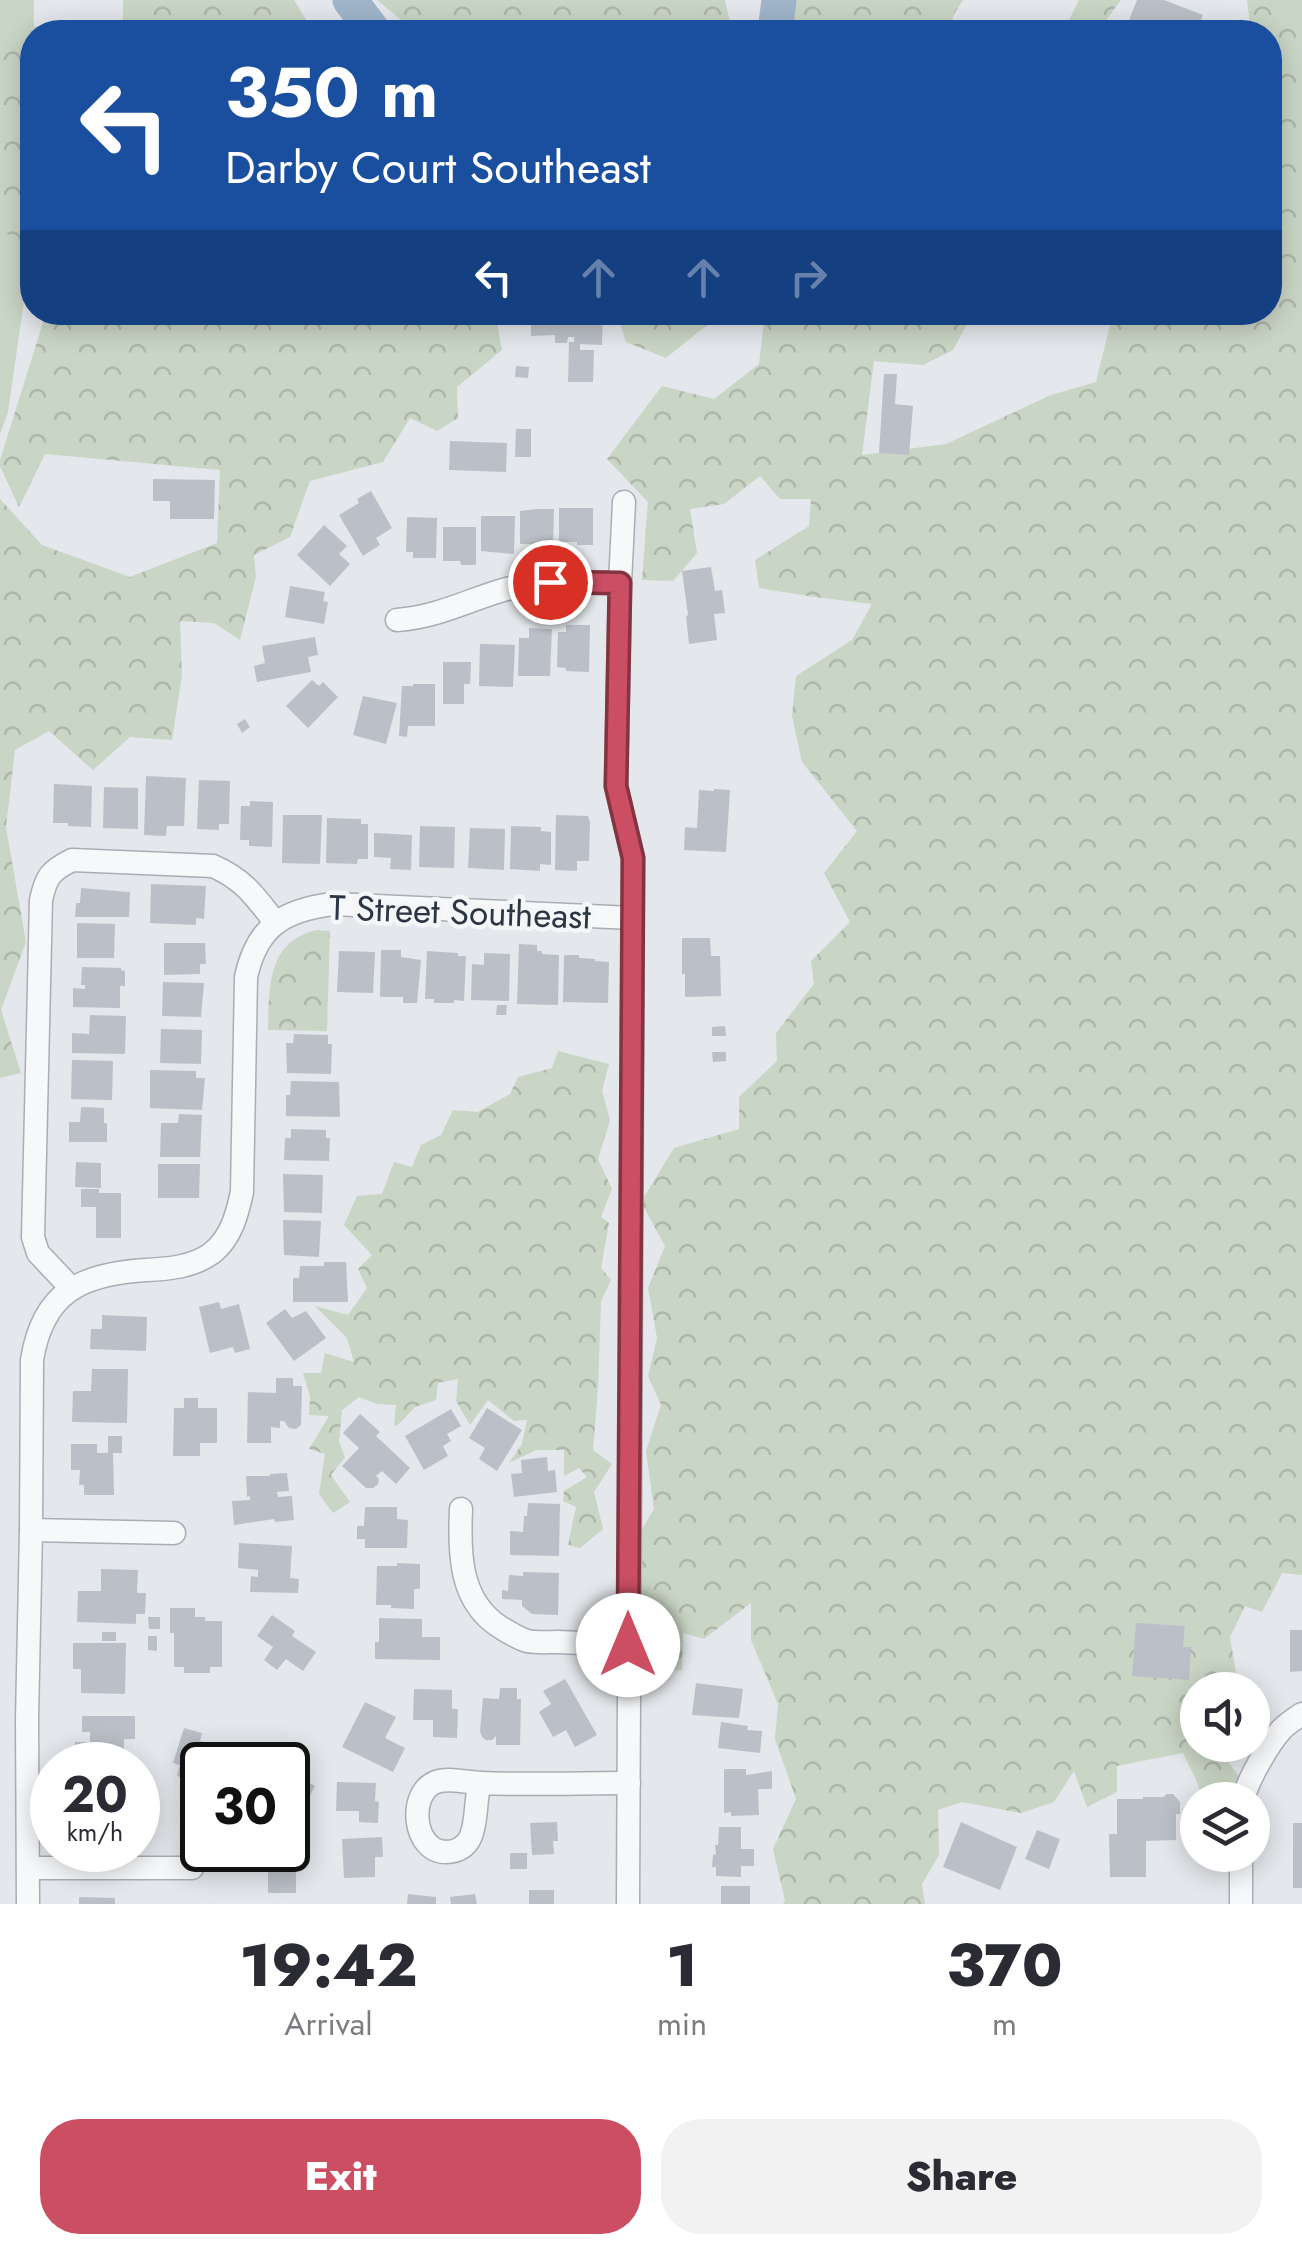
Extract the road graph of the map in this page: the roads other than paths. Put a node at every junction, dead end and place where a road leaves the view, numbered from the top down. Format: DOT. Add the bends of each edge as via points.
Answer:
graph roads {
  1 [pos="624,502"];
  2 [pos="620,583"];
  3 [pos="398,620"];
  4 [pos="632,918"];
  5 [pos="276,922"];
  6 [pos="72,1289"];
  7 [pos="461,1509"];
  8 [pos="31,1530"];
  9 [pos="174,1534"];
  10 [pos="628,1645"];
  11 [pos="1302,1714"];
  12 [pos="1250,1782"];
  13 [pos="480,1783"];
  14 [pos="629,1783"];
  15 [pos="28,1868"];
  16 [pos="180,1868"];
  17 [pos="1241,1872"];
  18 [pos="28,1904"];
  19 [pos="628,1904"];
  20 [pos="1241,1904"];
  1 -- 2 [label="street"];
  2 -- 3 [label="street" via="528,585"];
  2 -- 4 [label="street" via="616,786 633,858"];
  4 -- 5 [label="street, T Street Southeast" via="333,904"];
  4 -- 10 [label="street"];
  5 -- 6 [label="street" via="251,956 246,978 242,1192 225,1239 192,1264 102,1274"];
  5 -- 6 [label="street" via="244,883 213,866 72,860 46,880 33,1237 38,1253"];
  6 -- 8 [label="street" via="36,1333"];
  7 -- 10 [label="street" via="468,1590 492,1622 528,1642"];
  8 -- 9 [label="street"];
  8 -- 15 [label="street"];
  10 -- 14 [label="street"];
  11 -- 12 [label="street" via="1282,1728"];
  13 -- 14 [label="street"];
  14 -- 19 [label="street"];
  15 -- 16 [label="street"];
  15 -- 18 [label="street"];
  17 -- 20 [label="street"];
}
